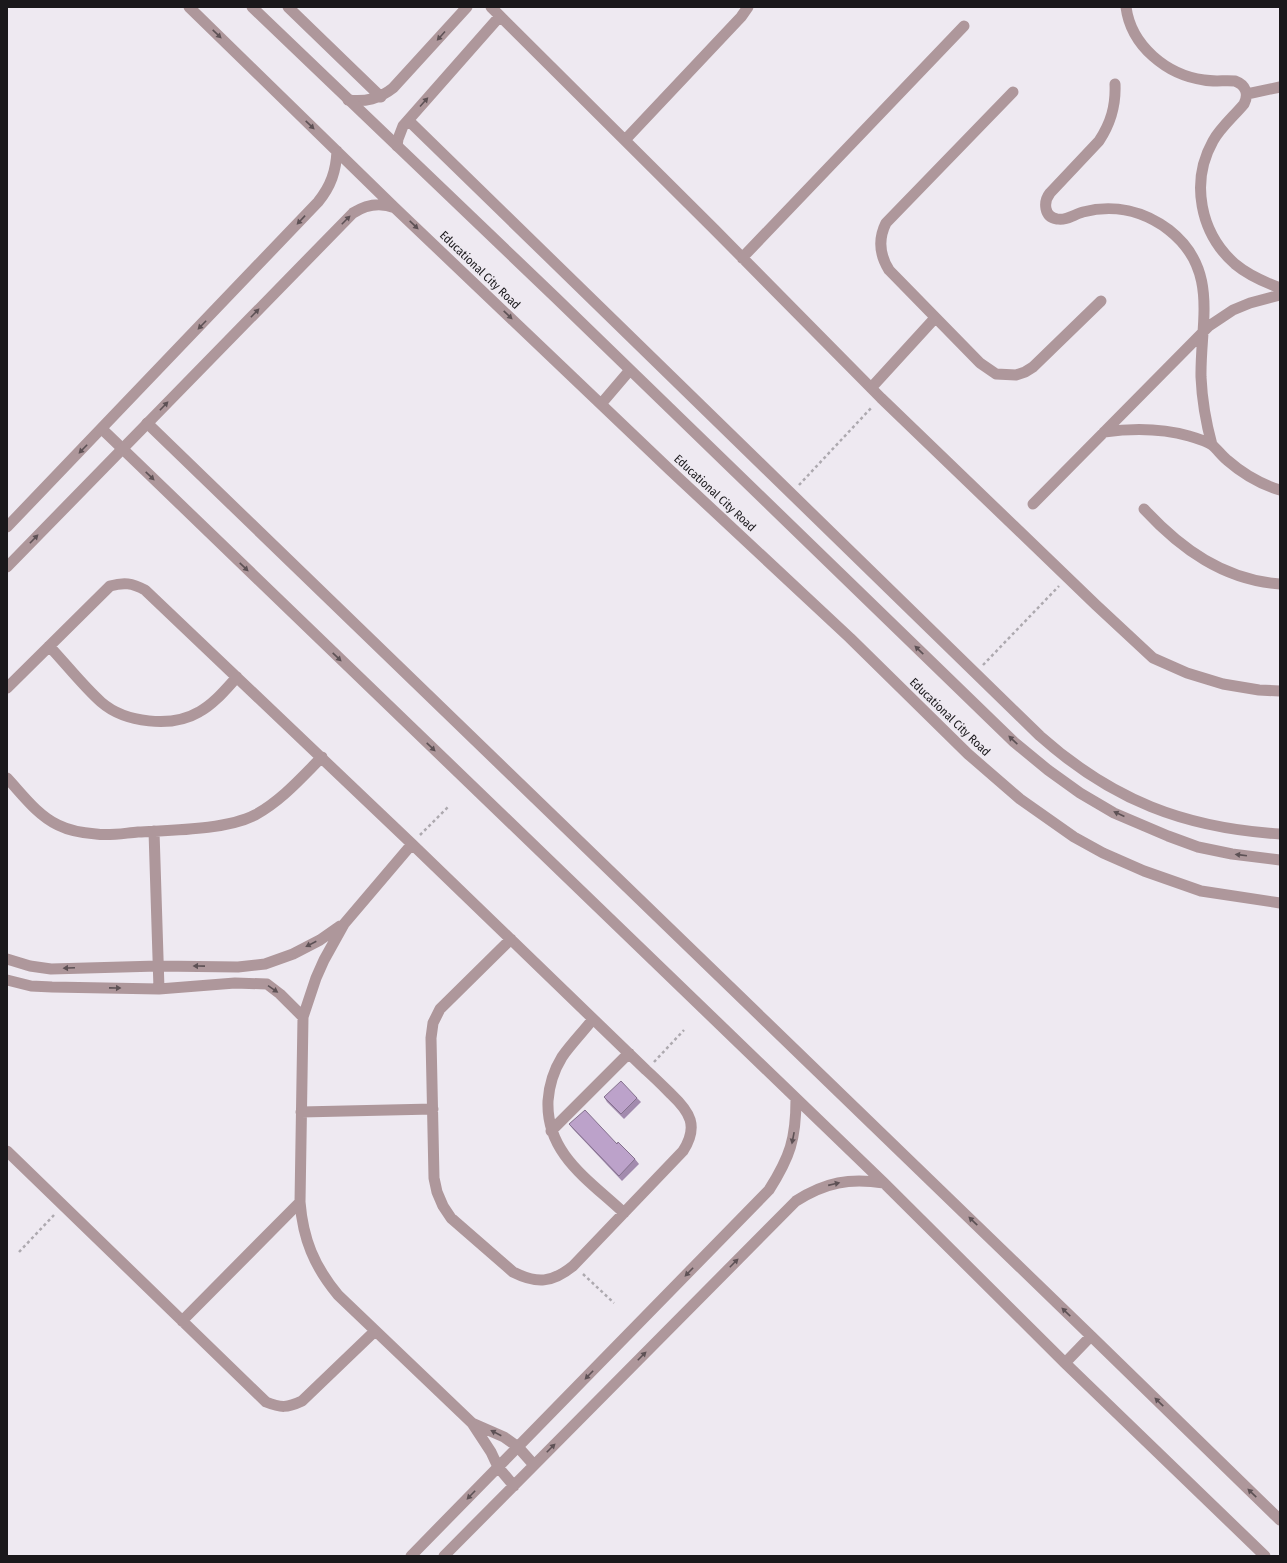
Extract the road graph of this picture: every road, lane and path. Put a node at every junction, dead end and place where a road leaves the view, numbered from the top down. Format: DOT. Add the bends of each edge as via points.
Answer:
graph roads {
  1 [pos="189,7"];
  2 [pos="252,7"];
  3 [pos="288,7"];
  4 [pos="467,7"];
  5 [pos="491,7"];
  6 [pos="748,7"];
  7 [pos="1126,7"];
  8 [pos="500,16"];
  9 [pos="964,26"];
  10 [pos="1115,84"];
  11 [pos="1280,87"];
  12 [pos="1013,92"];
  13 [pos="1247,94"];
  14 [pos="381,96"];
  15 [pos="348,100"];
  16 [pos="408,120"];
  17 [pos="625,140"];
  18 [pos="397,146"];
  19 [pos="337,151"];
  20 [pos="395,208"];
  21 [pos="742,258"];
  22 [pos="1280,288"];
  23 [pos="1280,295"];
  24 [pos="1101,301"];
  25 [pos="935,318"];
  26 [pos="1204,331"];
  27 [pos="630,370"];
  28 [pos="871,388"];
  29 [pos="881,398"];
  30 [pos="601,404"];
  31 [pos="147,423"];
  32 [pos="102,429"];
  33 [pos="1104,432"];
  34 [pos="1212,445"];
  35 [pos="122,449"];
  36 [pos="1280,490"];
  37 [pos="791,493"];
  38 [pos="1033,504"];
  39 [pos="1144,509"];
  40 [pos="7,527"];
  41 [pos="7,567"];
  42 [pos="1067,577"];
  43 [pos="1280,584"];
  44 [pos="49,646"];
  45 [pos="975,673"];
  46 [pos="237,677"];
  47 [pos="7,688"];
  48 [pos="1280,691"];
  49 [pos="322,758"];
  50 [pos="7,778"];
  51 [pos="449,806"];
  52 [pos="154,831"];
  53 [pos="1280,834"];
  54 [pos="412,844"];
  55 [pos="1280,860"];
  56 [pos="1280,903"];
  57 [pos="344,924"];
  58 [pos="511,939"];
  59 [pos="7,958"];
  60 [pos="158,966"];
  61 [pos="7,980"];
  62 [pos="159,989"];
  63 [pos="302,1017"];
  64 [pos="593,1019"];
  65 [pos="684,1030"];
  66 [pos="629,1053"];
  67 [pos="646,1070"];
  68 [pos="796,1099"];
  69 [pos="433,1109"];
  70 [pos="301,1112"];
  71 [pos="551,1131"];
  72 [pos="7,1151"];
  73 [pos="884,1183"];
  74 [pos="300,1202"];
  75 [pos="63,1206"];
  76 [pos="624,1213"];
  77 [pos="19,1252"];
  78 [pos="573,1266"];
  79 [pos="614,1303"];
  80 [pos="182,1321"];
  81 [pos="375,1331"];
  82 [pos="1091,1336"];
  83 [pos="1066,1363"];
  84 [pos="472,1423"];
  85 [pos="518,1447"];
  86 [pos="534,1465"];
  87 [pos="498,1467"];
  88 [pos="514,1486"];
  89 [pos="1280,1520"];
  90 [pos="411,1556"];
  91 [pos="444,1556"];
  92 [pos="1265,1556"];
  1 -- 19 [label="street, Educational City Road, one-way"];
  2 -- 15 [label="street"];
  3 -- 14 [label="street"];
  4 -- 14 [label="street, one-way" via="393,88"];
  5 -- 8 [label="street"];
  6 -- 17 [label="street"];
  7 -- 13 [label="street" via="1135,34 1159,61 1193,78 1206,81 1235,81 1243,85"];
  16 -- 8 [label="street, one-way"];
  8 -- 17 [label="street"];
  9 -- 21 [label="street"];
  10 -- 26 [label="street" via="1112,114 1104,132 1099,141 1050,193 1045,203 1046,209 1052,218 1058,220 1081,212 1121,209 1147,216 1170,231 1188,251 1200,275 1205,300"];
  11 -- 13 [label="street"];
  12 -- 25 [label="street" via="892,215 882,232 880,252 883,261"];
  13 -- 22 [label="street" via="1244,104 1213,140 1207,153 1200,180 1202,208 1210,233 1225,254 1251,275"];
  14 -- 15 [label="street" via="365,101"];
  15 -- 18 [label="street"];
  16 -- 18 [label="street" via="400,132"];
  16 -- 37 [label="street"];
  17 -- 21 [label="street"];
  18 -- 27 [label="street"];
  19 -- 20 [label="street, Educational City Road"];
  19 -- 32 [label="street, one-way" via="331,183 318,202"];
  20 -- 30 [label="street, Educational City Road, one-way"];
  31 -- 20 [label="street, one-way" via="353,213 374,204"];
  21 -- 28 [label="street"];
  23 -- 26 [label="street" via="1233,310"];
  24 -- 25 [label="street" via="1033,367 1016,375 987,370"];
  25 -- 28 [label="street"];
  26 -- 33 [label="street"];
  26 -- 34 [label="street" via="1201,362 1203,400"];
  27 -- 30 [label="street"];
  55 -- 27 [label="street, one-way" via="1232,854 1168,836 1114,813 1048,770 1003,731"];
  28 -- 29 [label="street"];
  29 -- 37 [label="path"];
  29 -- 42 [label="street"];
  30 -- 56 [label="street, Educational City Road" via="850,638 968,754 1038,812 1103,853 1144,871 1201,891"];
  31 -- 35 [label="street"];
  82 -- 31 [label="street, one-way"];
  32 -- 35 [label="street"];
  32 -- 40 [label="street, one-way"];
  33 -- 34 [label="street" via="1122,429 1159,430 1189,436"];
  33 -- 38 [label="street"];
  34 -- 36 [label="street" via="1247,475"];
  41 -- 35 [label="street, one-way"];
  35 -- 68 [label="street, one-way"];
  37 -- 45 [label="street"];
  39 -- 43 [label="street" via="1176,541 1213,565 1255,580"];
  42 -- 45 [label="path"];
  42 -- 48 [label="street" via="1153,658 1187,673 1223,684"];
  44 -- 46 [label="street" via="102,703 135,718 153,721 172,721 201,712"];
  44 -- 46 [label="street" via="110,586 122,582 134,584 145,590"];
  44 -- 47 [label="street"];
  45 -- 53 [label="street" via="1059,752 1100,782 1122,794 1164,812 1203,824"];
  46 -- 49 [label="street"];
  49 -- 52 [label="street" via="285,794 254,816 216,826"];
  49 -- 54 [label="street"];
  50 -- 52 [label="street" via="41,814 57,825 76,832 98,835"];
  51 -- 54 [label="path"];
  52 -- 60 [label="street"];
  54 -- 57 [label="street"];
  54 -- 58 [label="street"];
  57 -- 60 [label="street, one-way" via="306,947 265,964 238,967"];
  57 -- 63 [label="street" via="318,972"];
  58 -- 64 [label="street"];
  58 -- 69 [label="street" via="440,1009 433,1023"];
  60 -- 59 [label="street, one-way" via="51,969 30,966"];
  60 -- 62 [label="street"];
  61 -- 62 [label="street, one-way" via="31,986"];
  62 -- 63 [label="street, one-way" via="235,983 267,984"];
  63 -- 70 [label="street"];
  64 -- 66 [label="street"];
  64 -- 71 [label="street" via="562,1057 554,1074 548,1112"];
  65 -- 67 [label="path"];
  66 -- 67 [label="street"];
  66 -- 71 [label="street"];
  67 -- 76 [label="street" via="682,1104 688,1113 691,1133 683,1151"];
  68 -- 73 [label="street"];
  68 -- 85 [label="street, one-way" via="796,1124 791,1147 782,1170 769,1190"];
  69 -- 70 [label="street"];
  69 -- 78 [label="street" via="434,1178 443,1206 452,1218 513,1272 525,1278 551,1279"];
  70 -- 74 [label="street"];
  71 -- 76 [label="street" via="566,1159"];
  72 -- 75 [label="street"];
  73 -- 83 [label="street"];
  86 -- 73 [label="street, one-way" via="796,1201 829,1184 865,1180"];
  74 -- 80 [label="street"];
  74 -- 81 [label="street" via="305,1236 318,1267 338,1295"];
  75 -- 77 [label="path"];
  75 -- 80 [label="street"];
  76 -- 78 [label="street"];
  78 -- 79 [label="path"];
  80 -- 81 [label="street" via="266,1402 277,1406 290,1406 302,1401"];
  81 -- 84 [label="street"];
  82 -- 83 [label="street"];
  89 -- 82 [label="street, one-way"];
  83 -- 92 [label="street"];
  85 -- 84 [label="street, one-way" via="492,1431"];
  84 -- 87 [label="street"];
  85 -- 86 [label="street"];
  85 -- 87 [label="street"];
  86 -- 88 [label="street"];
  87 -- 88 [label="street"];
  87 -- 90 [label="street, one-way"];
  88 -- 91 [label="street"];
}
